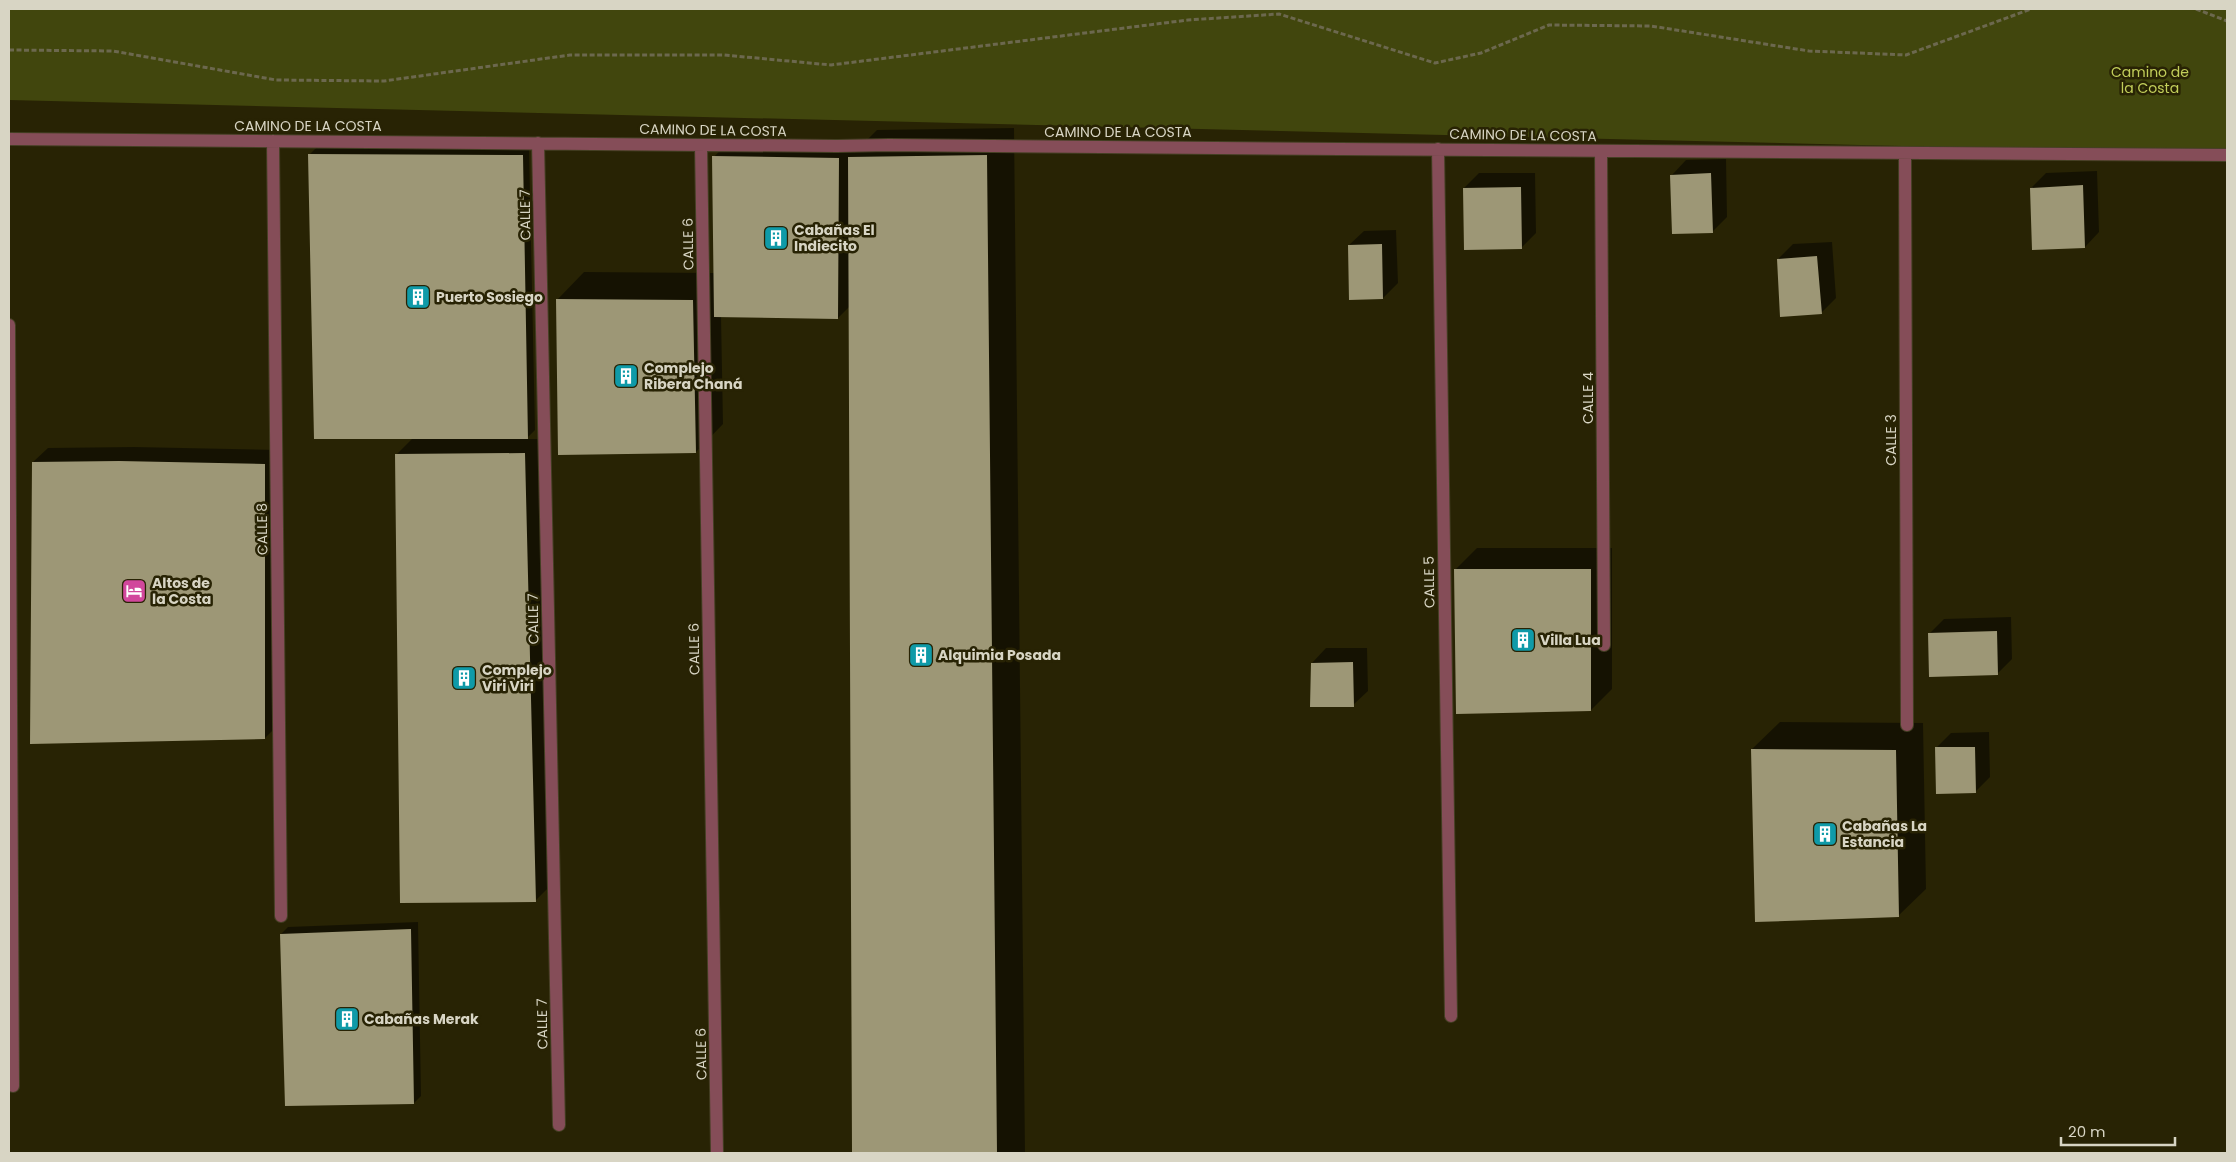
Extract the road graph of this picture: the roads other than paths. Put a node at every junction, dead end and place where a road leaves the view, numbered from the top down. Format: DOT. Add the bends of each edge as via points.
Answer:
graph roads {
  1 [pos="9,139"];
  2 [pos="273,141"];
  3 [pos="538,143"];
  4 [pos="701,145"];
  5 [pos="1438,149"];
  6 [pos="1601,151"];
  7 [pos="2227,154"];
  8 [pos="1905,155"];
  9 [pos="9,326"];
  10 [pos="1604,645"];
  11 [pos="1907,725"];
  12 [pos="281,916"];
  13 [pos="1451,1016"];
  14 [pos="12,1086"];
  15 [pos="559,1125"];
  16 [pos="717,1153"];
  1 -- 2 [label="street, CAMINO DE LA COSTA"];
  2 -- 3 [label="street, CAMINO DE LA COSTA"];
  2 -- 12 [label="street, CALLE 8"];
  3 -- 4 [label="street, CAMINO DE LA COSTA"];
  3 -- 15 [label="street, CALLE 7"];
  4 -- 5 [label="street, CAMINO DE LA COSTA"];
  4 -- 16 [label="street, CALLE 6"];
  5 -- 6 [label="street, CAMINO DE LA COSTA"];
  5 -- 13 [label="street, CALLE 5"];
  6 -- 8 [label="street, CAMINO DE LA COSTA"];
  6 -- 10 [label="street, CALLE 4"];
  7 -- 8 [label="street, CAMINO DE LA COSTA"];
  8 -- 11 [label="street, CALLE 3"];
  9 -- 14 [label="street"];
}
